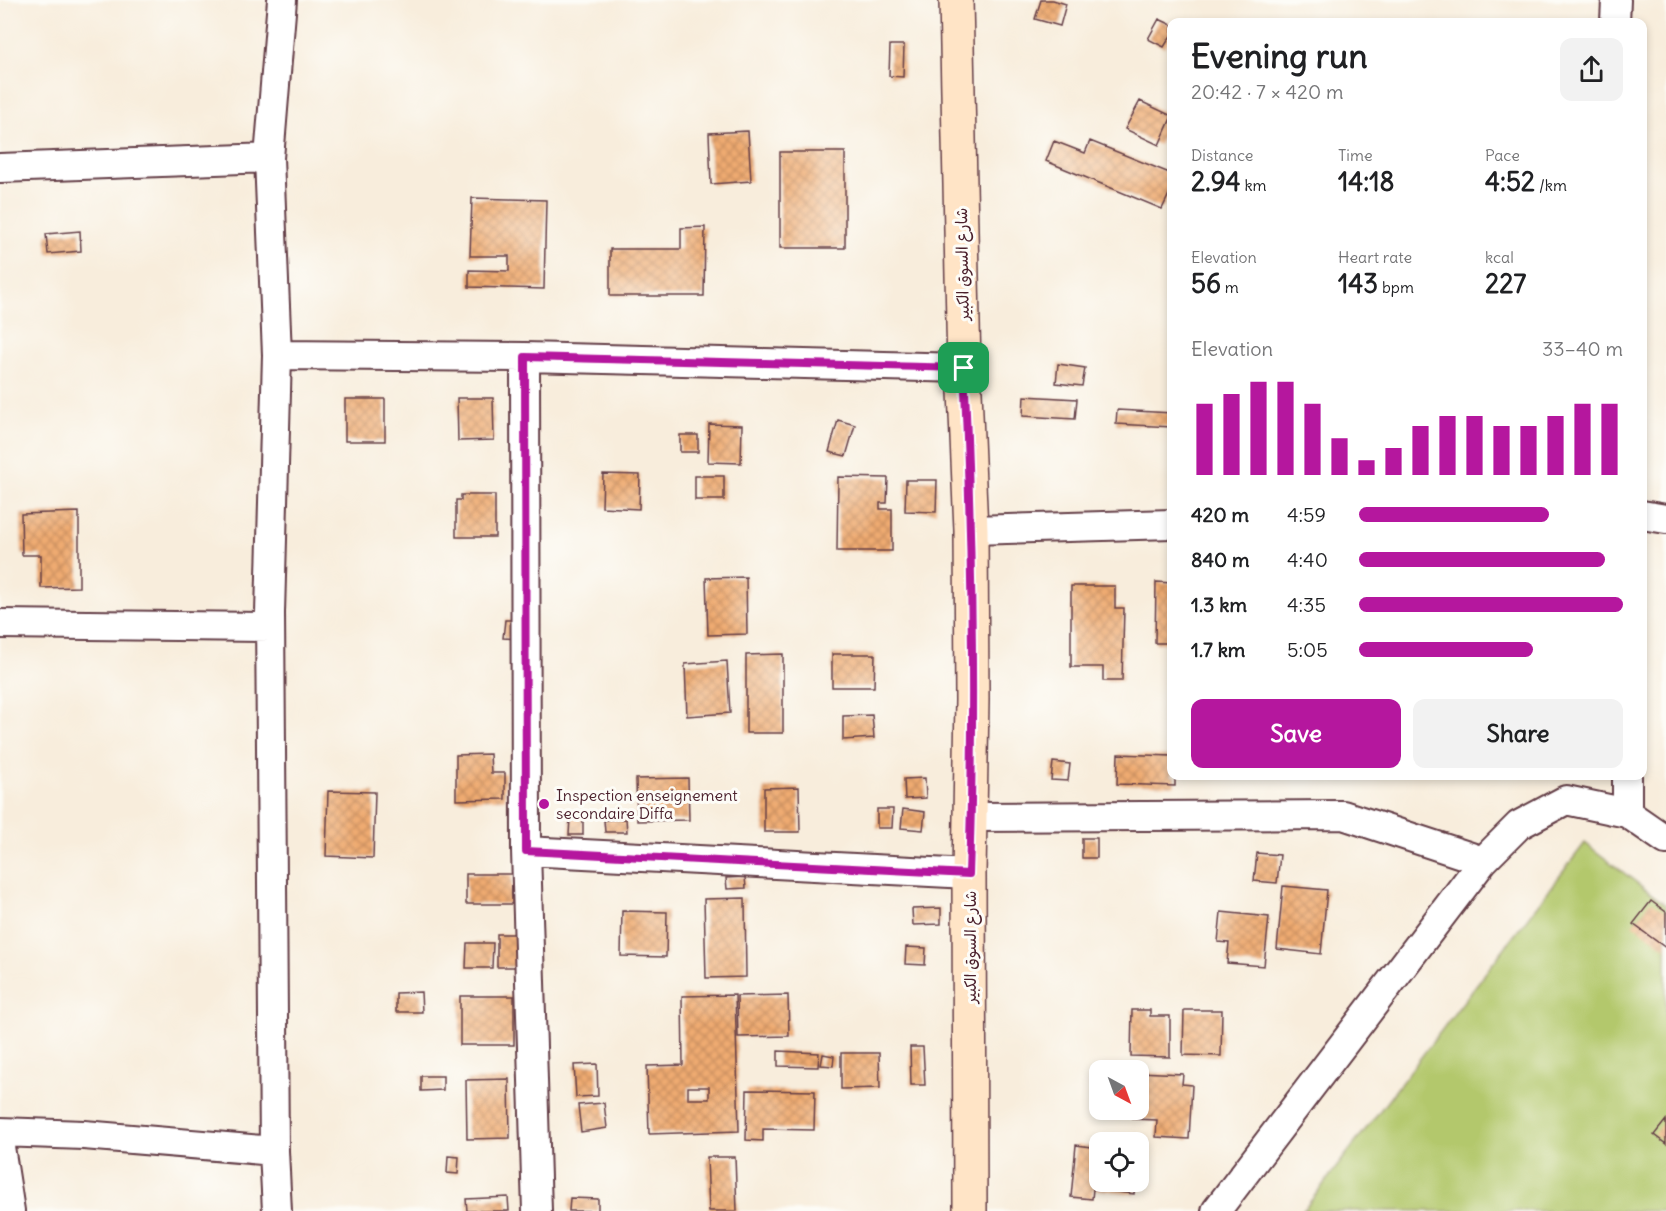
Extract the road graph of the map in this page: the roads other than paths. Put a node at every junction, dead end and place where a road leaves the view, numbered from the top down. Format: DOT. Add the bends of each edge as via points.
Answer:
graph roads {
  1 [pos="282,0"];
  2 [pos="956,0"];
  3 [pos="1616,0"];
  4 [pos="1615,18"];
  5 [pos="269,158"];
  6 [pos="0,168"];
  7 [pos="277,355"];
  8 [pos="525,357"];
  9 [pos="964,368"];
  10 [pos="1647,516"];
  11 [pos="1666,519"];
  12 [pos="1167,524"];
  13 [pos="971,530"];
  14 [pos="0,624"];
  15 [pos="270,627"];
  16 [pos="1627,780"];
  17 [pos="1628,813"];
  18 [pos="971,817"];
  19 [pos="1666,840"];
  20 [pos="526,851"];
  21 [pos="1483,861"];
  22 [pos="969,874"];
  23 [pos="0,1132"];
  24 [pos="0,1147"];
  25 [pos="274,1151"];
  26 [pos="10,1211"];
  27 [pos="277,1211"];
  28 [pos="537,1211"];
  29 [pos="970,1211"];
  30 [pos="1216,1211"];
  1 -- 5 [label="street"];
  2 -- 9 [label="street, شارع السوق الكبير"];
  3 -- 4 [label="street"];
  5 -- 6 [label="street"];
  5 -- 7 [label="street"];
  7 -- 8 [label="street"];
  7 -- 15 [label="street"];
  8 -- 9 [label="street"];
  8 -- 20 [label="street"];
  9 -- 13 [label="street, شارع السوق الكبير"];
  10 -- 11 [label="street"];
  12 -- 13 [label="street"];
  13 -- 18 [label="street, شارع السوق الكبير"];
  14 -- 15 [label="street"];
  15 -- 25 [label="street"];
  16 -- 17 [label="street"];
  17 -- 19 [label="street"];
  17 -- 21 [label="street" via="1566,800 1519,825"];
  18 -- 21 [label="street" via="1343,815"];
  18 -- 22 [label="street, شارع السوق الكبير"];
  20 -- 22 [label="street"];
  20 -- 28 [label="street"];
  21 -- 30 [label="street"];
  22 -- 29 [label="street, شارع السوق الكبير"];
  23 -- 25 [label="street"];
  24 -- 26 [label="street"];
  25 -- 27 [label="street"];
}
